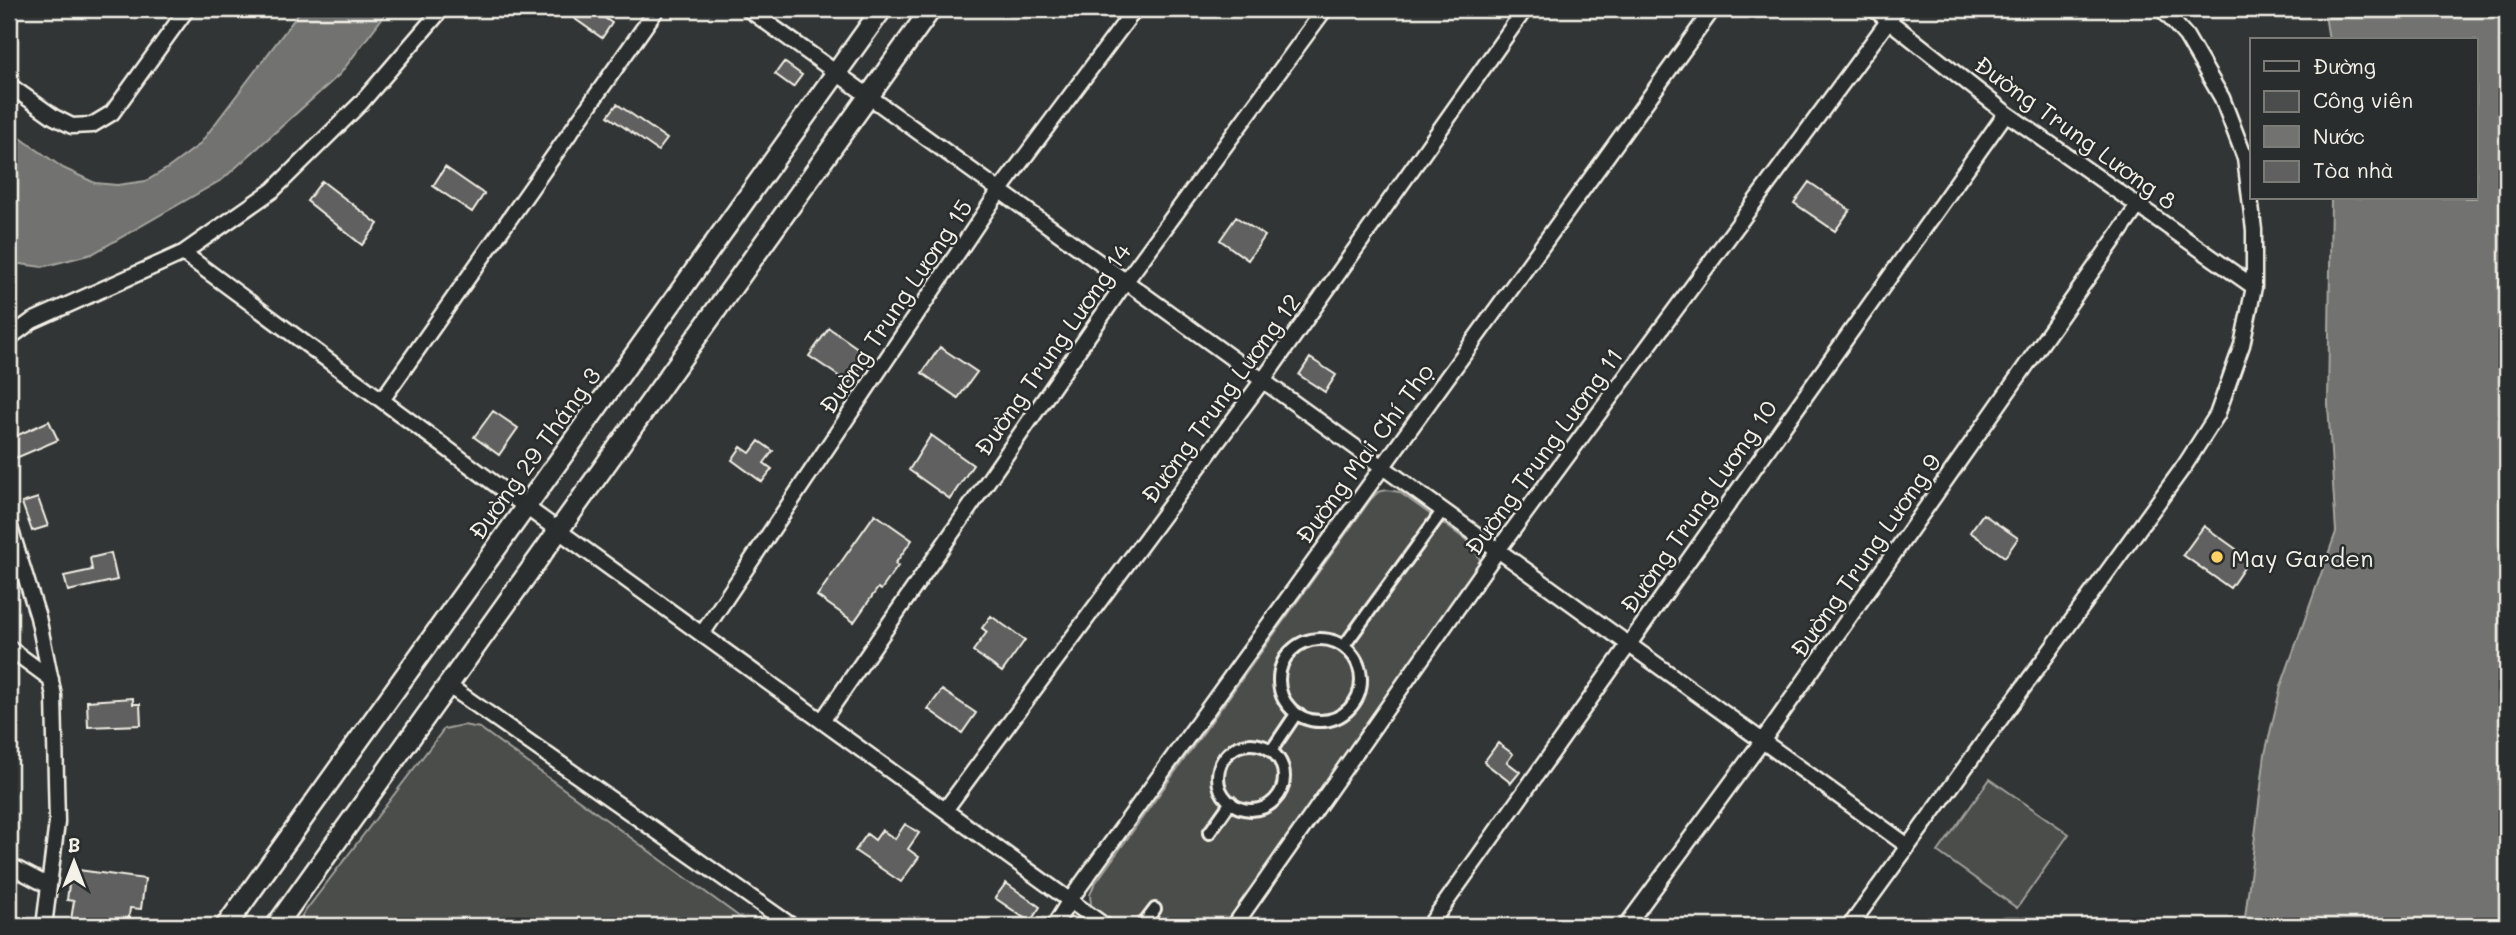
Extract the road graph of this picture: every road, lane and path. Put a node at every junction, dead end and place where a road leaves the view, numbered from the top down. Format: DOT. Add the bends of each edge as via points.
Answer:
graph roads {
  1 [pos="187,9"];
  2 [pos="442,9"];
  3 [pos="657,9"];
  4 [pos="748,9"];
  5 [pos="882,9"];
  6 [pos="931,9"];
  7 [pos="1135,9"];
  8 [pos="1325,9"];
  9 [pos="1525,9"];
  10 [pos="1713,9"];
  11 [pos="1874,9"];
  12 [pos="2162,9"];
  13 [pos="1893,14"];
  14 [pos="836,73"];
  15 [pos="9,85"];
  16 [pos="869,96"];
  17 [pos="2006,113"];
  18 [pos="1000,190"];
  19 [pos="2250,198"];
  20 [pos="2250,200"];
  21 [pos="2138,206"];
  22 [pos="183,253"];
  23 [pos="1126,281"];
  24 [pos="2254,287"];
  25 [pos="9,338"];
  26 [pos="1263,380"];
  27 [pos="382,400"];
  28 [pos="1382,466"];
  29 [pos="526,507"];
  30 [pos="1443,510"];
  31 [pos="9,524"];
  32 [pos="559,531"];
  33 [pos="1498,550"];
  34 [pos="702,634"];
  35 [pos="1628,643"];
  36 [pos="1344,646"];
  37 [pos="9,648"];
  38 [pos="51,679"];
  39 [pos="449,686"];
  40 [pos="1296,714"];
  41 [pos="822,721"];
  42 [pos="1763,740"];
  43 [pos="1271,751"];
  44 [pos="1231,802"];
  45 [pos="945,810"];
  46 [pos="1209,834"];
  47 [pos="1909,846"];
  48 [pos="9,865"];
  49 [pos="49,886"];
  50 [pos="1070,900"];
  51 [pos="1155,909"];
  52 [pos="44,926"];
  53 [pos="226,926"];
  54 [pos="276,926"];
  55 [pos="792,926"];
  56 [pos="1054,926"];
  57 [pos="1105,926"];
  58 [pos="1142,926"];
  59 [pos="1234,926"];
  60 [pos="1429,926"];
  61 [pos="1626,926"];
  62 [pos="1850,926"];
  1 -- 15 [label="street" via="112,113 92,125 72,126"];
  2 -- 22 [label="street" via="361,103 273,190"];
  3 -- 27 [label="street"];
  4 -- 14 [label="street"];
  5 -- 14 [label="street, Đường 29 Tháng 3"];
  6 -- 16 [label="street"];
  7 -- 18 [label="street, Đường Trung Lương 15"];
  8 -- 23 [label="street, Đường Trung Lương 14"];
  9 -- 26 [label="street, Đường Trung Lương 12"];
  10 -- 28 [label="street, Đường Mai Chí Thọ"];
  11 -- 13 [label="street, Đường Trung Lương 8"];
  12 -- 19 [label="street" via="2186,36 2222,98 2245,158"];
  13 -- 17 [label="street, Đường Trung Lương 8"];
  13 -- 33 [label="street, Đường Trung Lương 11"];
  14 -- 16 [label="street"];
  14 -- 29 [label="street, Đường 29 Tháng 3"];
  16 -- 18 [label="street"];
  16 -- 32 [label="street"];
  17 -- 21 [label="street, Đường Trung Lương 8"];
  17 -- 35 [label="street, Đường Trung Lương 10"];
  18 -- 23 [label="street"];
  18 -- 34 [label="street, Đường Trung Lương 15"];
  20 -- 24 [label="street"];
  21 -- 24 [label="street, Đường Trung Lương 8"];
  21 -- 42 [label="street, Đường Trung Lương 9"];
  22 -- 25 [label="street" via="32,321"];
  22 -- 27 [label="street"];
  23 -- 26 [label="street"];
  23 -- 41 [label="street, Đường Trung Lương 14"];
  24 -- 47 [label="street" via="2242,345 2217,415"];
  26 -- 28 [label="street"];
  26 -- 45 [label="street, Đường Trung Lương 12"];
  27 -- 29 [label="street"];
  28 -- 30 [label="street"];
  28 -- 50 [label="street, Đường Mai Chí Thọ"];
  29 -- 32 [label="street"];
  29 -- 53 [label="street, Đường 29 Tháng 3"];
  30 -- 33 [label="street"];
  30 -- 36 [label="street"];
  31 -- 38 [label="street" via="38,617"];
  32 -- 34 [label="street"];
  32 -- 39 [label="street"];
  33 -- 35 [label="street"];
  33 -- 59 [label="street, Đường Trung Lương 11"];
  34 -- 41 [label="street"];
  35 -- 42 [label="street"];
  35 -- 60 [label="street, Đường Trung Lương 10"];
  36 -- 40 [label="street" via="1311,640 1290,651 1279,684"];
  36 -- 40 [label="street" via="1354,655 1362,677 1357,700 1330,720"];
  37 -- 38 [label="street"];
  38 -- 49 [label="street" via="57,822"];
  39 -- 54 [label="street"];
  39 -- 55 [label="street"];
  40 -- 43 [label="street"];
  41 -- 45 [label="street"];
  42 -- 47 [label="street"];
  42 -- 61 [label="street, Đường Trung Lương 9"];
  43 -- 44 [label="street" via="1245,744 1223,759 1218,779"];
  43 -- 44 [label="street" via="1284,774 1279,794 1256,809"];
  44 -- 46 [label="street"];
  45 -- 50 [label="street"];
  47 -- 62 [label="street"];
  48 -- 49 [label="street"];
  49 -- 52 [label="street"];
  50 -- 56 [label="street, Đường Mai Chí Thọ"];
  50 -- 57 [label="street"];
  51 -- 58 [label="street"];
}
